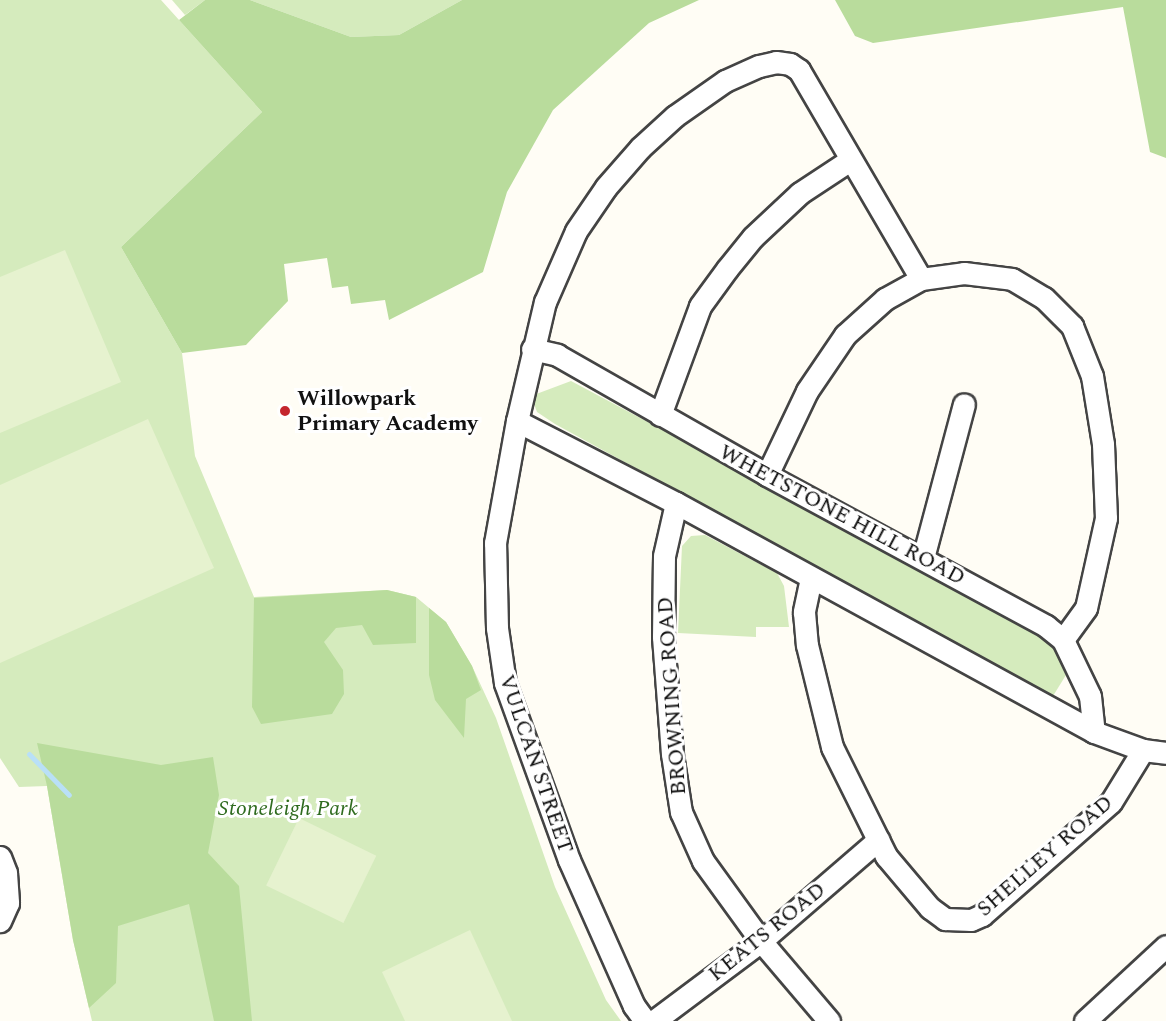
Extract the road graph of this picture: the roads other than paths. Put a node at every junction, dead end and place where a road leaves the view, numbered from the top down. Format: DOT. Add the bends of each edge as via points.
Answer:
graph roads {
  1 [pos="850,160"];
  2 [pos="921,279"];
  3 [pos="532,349"];
  4 [pos="964,404"];
  5 [pos="660,415"];
  6 [pos="517,421"];
  7 [pos="767,475"];
  8 [pos="676,504"];
  9 [pos="923,558"];
  10 [pos="811,578"];
  11 [pos="1063,640"];
  12 [pos="1094,732"];
  13 [pos="1143,750"];
  14 [pos="1166,753"];
  15 [pos="878,840"];
  16 [pos="0,856"];
  17 [pos="0,921"];
  18 [pos="761,941"];
  19 [pos="1166,946"];
  20 [pos="645,1021"];
  21 [pos="654,1021"];
  22 [pos="829,1021"];
  23 [pos="1085,1021"];
  1 -- 2 [label="street"];
  1 -- 3 [label="street, VULCAN STREET" via="799,70 790,64 759,66 725,81 675,116 606,187 576,231 545,302"];
  1 -- 5 [label="street" via="800,193 753,237 714,287 700,306"];
  2 -- 7 [label="street" via="885,299 845,335 807,391"];
  2 -- 11 [label="street" via="964,273 1012,279 1044,298 1072,326 1092,376 1103,444 1106,518 1086,608"];
  3 -- 5 [label="street, WHETSTONE HILL ROAD" via="557,356"];
  3 -- 6 [label="street, VULCAN STREET"];
  4 -- 9 [label="street"];
  5 -- 7 [label="street, WHETSTONE HILL ROAD"];
  6 -- 8 [label="street"];
  6 -- 20 [label="street, VULCAN STREET" via="495,543 497,628 505,683 569,860 634,1006"];
  7 -- 9 [label="street, WHETSTONE HILL ROAD"];
  8 -- 10 [label="street"];
  8 -- 18 [label="street, BROWNING ROAD" via="664,556 663,637 672,754 681,812 703,861"];
  9 -- 11 [label="street, WHETSTONE HILL ROAD" via="1046,626"];
  10 -- 12 [label="street"];
  10 -- 15 [label="street" via="804,612 807,645 832,747"];
  11 -- 12 [label="street, WHETSTONE HILL ROAD" via="1090,696"];
  12 -- 13 [label="street"];
  13 -- 14 [label="street"];
  13 -- 15 [label="street, SHELLEY ROAD" via="1111,802 982,915 971,920 945,919 930,908 886,856"];
  15 -- 18 [label="street, KEATS ROAD"];
  16 -- 17 [label="street" via="6,873 8,903"];
  18 -- 21 [label="street, KEATS ROAD"];
  18 -- 22 [label="street, BROWNING ROAD"];
  19 -- 23 [label="street"];
}
